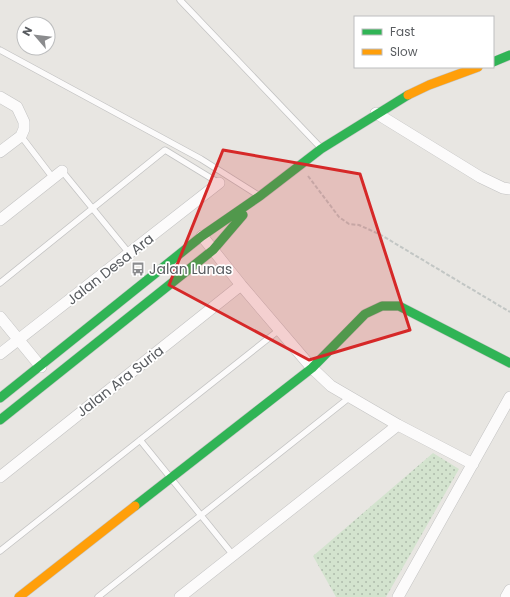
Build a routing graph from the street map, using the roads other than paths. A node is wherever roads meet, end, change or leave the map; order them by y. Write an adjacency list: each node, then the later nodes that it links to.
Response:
1 (180, 0): 9 (lane)
2 (0, 50): 15 (lane)
3 (510, 55): 4 (main road)
4 (494, 62)
5 (475, 68): 7 (main road)
6 (0, 97): 8 (street)
7 (376, 113): 9 (main road); 14 (street)
8 (21, 136): 10 (street); 12 (lane)
9 (321, 149): 15 (main road)
10 (0, 152)
11 (62, 171): 12 (street); 16 (lane)
12 (53, 178): 17 (street)
13 (219, 184): 16 (lane); 20 (street, Jalan Desa Ara)
14 (510, 189)
15 (260, 196): 18 (main road); 19 (main road)
16 (93, 209): 20 (lane); 21 (lane)
17 (0, 220)
18 (202, 236): 19 (street); 28 (main road)
19 (213, 250): 22 (street); 33 (main road)
20 (130, 254): 25 (street, Jalan Desa Ara)
21 (0, 283)
22 (241, 285): 24 (street); 37 (street, Jalan Ara Suria)
23 (0, 317): 25 (street)
24 (279, 330): 29 (street); 35 (lane)
25 (19, 340): 26 (street, Jalan Desa Ara); 28 (street)
26 (1, 352)
27 (510, 363): 29 (main road)
28 (41, 366): 32 (main road)
29 (312, 368): 30 (street); 38 (main road)
30 (350, 397): 34 (street); 39 (lane)
31 (510, 397): 36 (street)
32 (0, 398)
33 (0, 420)
34 (398, 425): 36 (street); 41 (street)
35 (140, 440): 38 (lane); 40 (lane)
36 (473, 464): 46 (street)
37 (0, 477)
38 (171, 478): 39 (lane); 43 (main road)
39 (201, 515): 41 (lane); 44 (lane)
40 (0, 550)
41 (233, 555): 45 (street)
42 (510, 590): 47 (street)
43 (19, 597)
44 (98, 597)
45 (180, 597)
46 (398, 597)
47 (506, 597)

